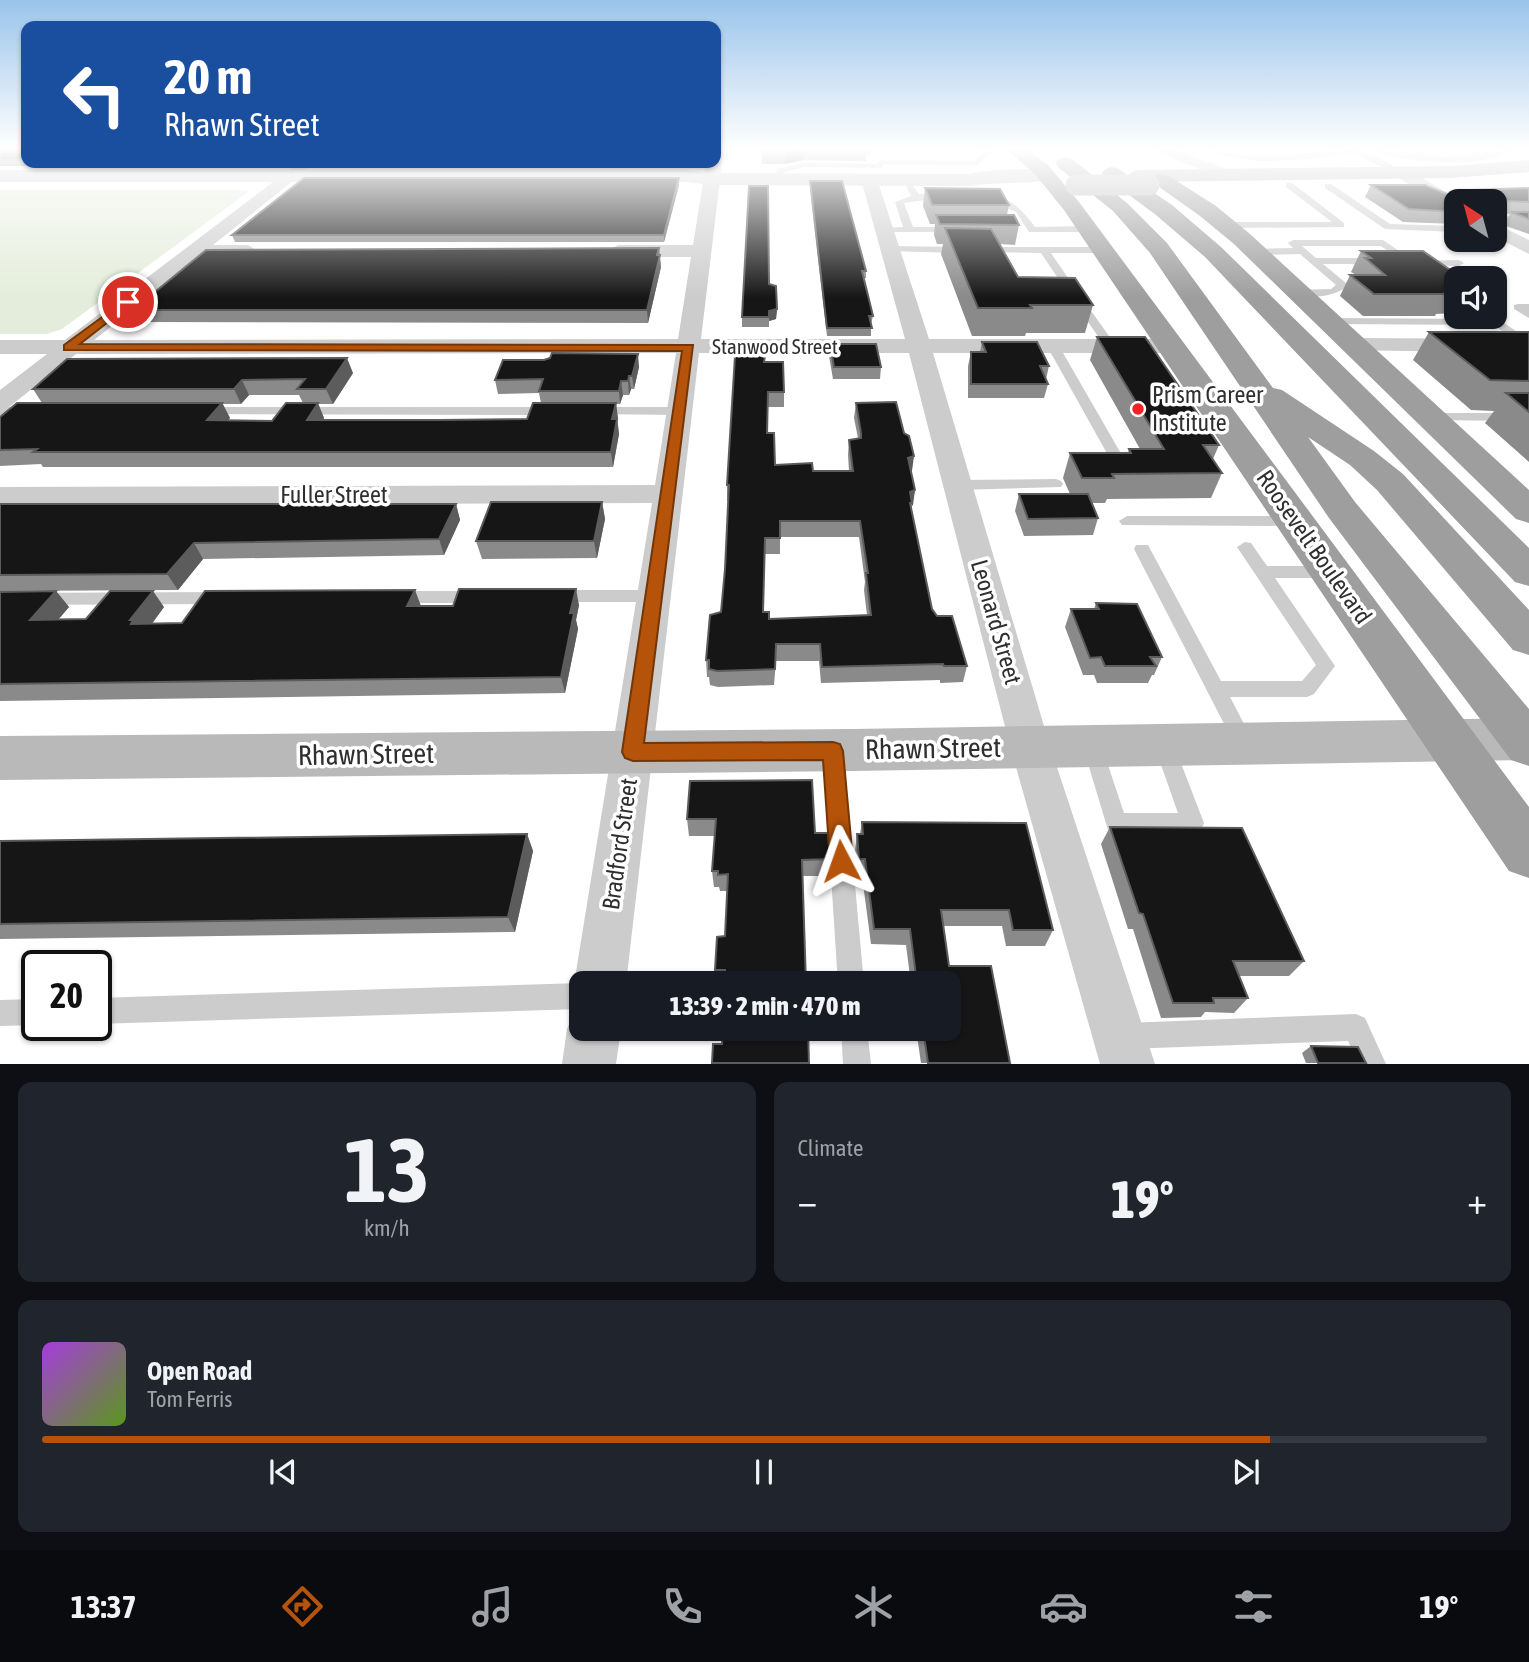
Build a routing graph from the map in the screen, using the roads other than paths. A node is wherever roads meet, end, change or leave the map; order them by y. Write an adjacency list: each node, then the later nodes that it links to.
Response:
1 (262, 199): 28 (street)
2 (710, 199): 26 (street, Bradford Street)
3 (882, 199): 22 (street, Leonard Street)
4 (902, 199): 17 (lane)
5 (994, 199): 20 (lane)
6 (1072, 199): 23 (highway, Roosevelt Boulevard)
7 (1110, 199): 52 (highway, Roosevelt Boulevard)
8 (1148, 199): 72 (highway)
9 (1182, 199): 14 (highway)
10 (1311, 199): 14 (lane)
11 (1346, 199): 15 (lane)
12 (1529, 219): 13 (lane)
13 (1507, 224)
14 (1226, 225): 32 (highway)
15 (1405, 229): 16 (lane); 24 (lane)
16 (1444, 229)
17 (909, 230): 18 (lane); 22 (lane)
18 (963, 230)
19 (1018, 230): 20 (lane)
20 (1032, 230): 23 (lane)
21 (1507, 234): 25 (street)
22 (887, 240): 27 (lane); 45 (street, Leonard Street)
23 (1096, 240): 27 (lane); 48 (highway, Roosevelt Boulevard)
24 (1428, 242)
25 (1529, 248)
26 (702, 250): 30 (street); 51 (street, Bradford Street)
27 (1044, 250): 47 (lane)
28 (193, 251): 29 (street); 50 (street)
29 (268, 251)
30 (597, 251)
31 (1303, 251): 32 (lane); 33 (lane); 34 (lane)
32 (1255, 252): 37 (highway)
33 (1314, 261): 34 (lane); 37 (lane)
34 (1409, 262): 35 (lane); 36 (lane)
35 (1459, 263)
36 (1428, 275)
37 (1298, 292): 41 (highway)
38 (1529, 307): 39 (lane)
39 (1529, 315)
40 (1444, 320): 41 (lane)
41 (1329, 321): 43 (highway)
42 (1506, 329): 44 (lane)
43 (1354, 345): 44 (street); 58 (highway)
44 (1529, 345)
45 (919, 346): 46 (street, Stanwood Street); 51 (street, Stanwood Street); 62 (street, Leonard Street)
46 (1053, 346): 47 (street, Stanwood Street); 60 (lane)
47 (1110, 346): 48 (street, Stanwood Street)
48 (1171, 346): 67 (highway, Roosevelt Boulevard)
49 (0, 347): 50 (street, Stanwood Street)
50 (68, 347): 51 (street, Stanwood Street); 53 (street)
51 (689, 347): 57 (street, Bradford Street)
52 (1247, 374): 79 (highway); 82 (highway, Roosevelt Boulevard)
53 (0, 402)
54 (0, 411): 55 (lane)
55 (40, 411)
56 (192, 411): 57 (lane)
57 (680, 411): 63 (street, Bradford Street)
58 (1429, 417): 59 (lane); 65 (highway)
59 (1529, 417)
60 (1116, 457)
61 (1056, 484): 62 (lane)
62 (957, 485): 86 (street, Leonard Street)
63 (668, 494): 64 (street, Fuller Street); 74 (street, Bradford Street)
64 (0, 496)
65 (1529, 512)
66 (1127, 521): 67 (lane)
67 (1295, 521): 71 (highway, Roosevelt Boulevard)
68 (1245, 547): 70 (lane)
69 (1142, 549): 80 (lane)
70 (1262, 572): 71 (lane); 80 (lane)
71 (1331, 572): 81 (highway, Roosevelt Boulevard)
72 (1529, 572)
73 (535, 596): 74 (lane)
74 (654, 596): 88 (street, Bradford Street)
75 (384, 597): 76 (lane)
76 (494, 597)
77 (233, 598): 78 (lane)
78 (0, 599)
79 (1529, 638)
80 (1216, 689): 83 (lane)
81 (1451, 741): 82 (main road, Rhawn Street); 83 (main road, Rhawn Street); 90 (highway, Roosevelt Boulevard)
82 (1527, 741)
83 (1244, 743): 84 (main road, Rhawn Street)
84 (1164, 744): 85 (main road, Rhawn Street); 85 (lane)
85 (1092, 745): 86 (main road, Rhawn Street)
86 (1030, 746): 87 (main road, Rhawn Street); 99 (street, Leonard Street)
87 (833, 751): 88 (main road, Rhawn Street); 92 (lane)
88 (633, 752): 89 (main road, Rhawn Street); 91 (street, Bradford Street)
89 (0, 758)
90 (1529, 852)
91 (602, 971)
92 (850, 971)
93 (569, 996): 94 (lane)
94 (112, 1011)
95 (21, 1012): 96 (lane)
96 (0, 1013)
97 (592, 1041): 100 (street)
98 (855, 1041): 101 (lane)
99 (1124, 1050): 102 (lane)
100 (589, 1063)
101 (857, 1063)
102 (1373, 1063)

